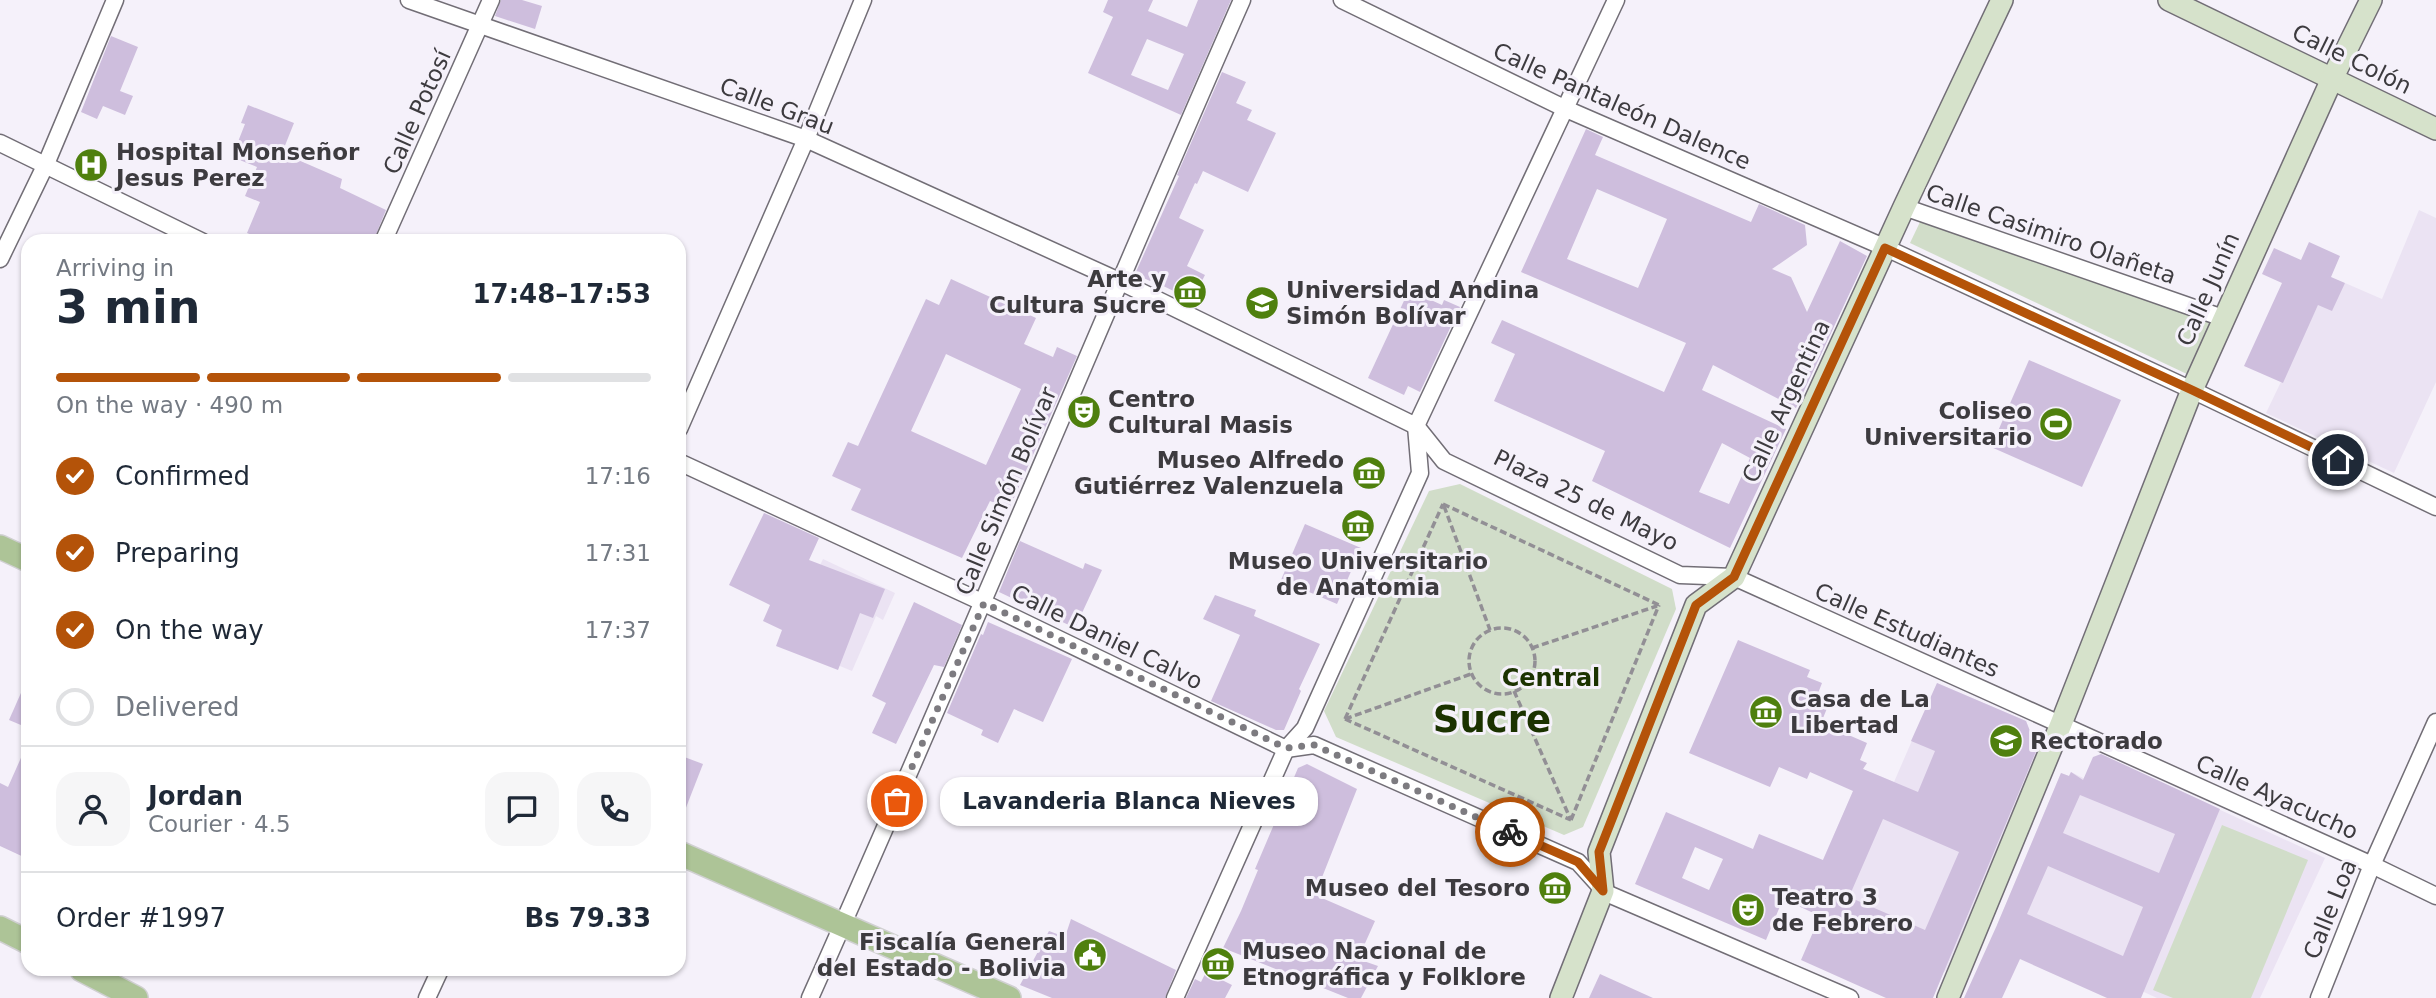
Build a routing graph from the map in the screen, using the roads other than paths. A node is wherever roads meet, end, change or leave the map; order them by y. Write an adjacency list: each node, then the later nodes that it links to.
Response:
1 (114, 0): 17 (street)
2 (409, 0): 11 (street, Calle Grau)
3 (491, 0): 11 (street, Calle Potosí)
4 (863, 0): 15 (street)
5 (1242, 0): 23 (street, Calle Simón Bolívar)
6 (1342, 0): 13 (street, Calle Pantaleón Dalence)
7 (1616, 0): 13 (street)
8 (2002, 0): 18 (main road, Calle Argentina)
9 (2169, 0): 12 (main road, Calle Colón)
10 (2371, 0): 12 (main road, Calle Junín)
11 (481, 24): 15 (street, Calle Grau); 20 (street, Calle Potosí)
12 (2332, 79): 14 (main road, Calle Colón); 24 (main road, Calle Junín)
13 (1566, 109): 21 (street, Calle Pantaleón Dalence); 27 (street)
14 (2436, 129)
15 (806, 139): 23 (street, Calle Grau); 26 (street)
16 (0, 144): 17 (street)
17 (46, 164): 19 (street); 22 (street)
18 (1904, 207): 21 (main road, Calle Argentina); 24 (street, Calle Casimiro Olañeta)
19 (187, 234)
20 (387, 234)
21 (1885, 248): 25 (street); 32 (main road, Calle Argentina)
22 (0, 259)
23 (1119, 281): 27 (street, Calle Grau); 33 (street, Calle Simón Bolívar)
24 (2223, 318): 25 (main road, Calle Junín)
25 (2192, 390): 29 (street); 35 (main road, Calle Junín)
26 (686, 413)
27 (1416, 426): 32 (street, Plaza 25 de Mayo); 36 (street)
28 (686, 465): 33 (street, Calle Daniel Calvo)
29 (2436, 507)
30 (0, 547): 31 (main road)
31 (21, 557)
32 (1734, 577): 35 (street, Calle Estudiantes); 39 (main road)
33 (984, 603): 36 (street, Calle Daniel Calvo); 41 (street, Calle Simón Bolívar)
34 (2436, 722): 38 (street, Calle Loa)
35 (2061, 724): 38 (street, Calle Ayacucho); 53 (main road, Calle Junín)
36 (1286, 748): 39 (street); 50 (street)
37 (686, 856): 41 (main road)
38 (2372, 865): 40 (street, Calle Ayacucho); 54 (street, Calle Loa)
39 (1603, 891): 51 (main road); 52 (street)
40 (2436, 896)
41 (843, 925): 48 (street, Calle Simón Bolívar); 49 (main road)
42 (0, 928): 43 (main road)
43 (21, 938)
44 (94, 976): 46 (main road)
45 (437, 976): 47 (street)
46 (136, 998)
47 (427, 998)
48 (810, 998)
49 (1009, 998)
50 (1175, 998)
51 (1560, 998)
52 (1850, 998)
53 (1948, 998)
54 (2319, 998)

